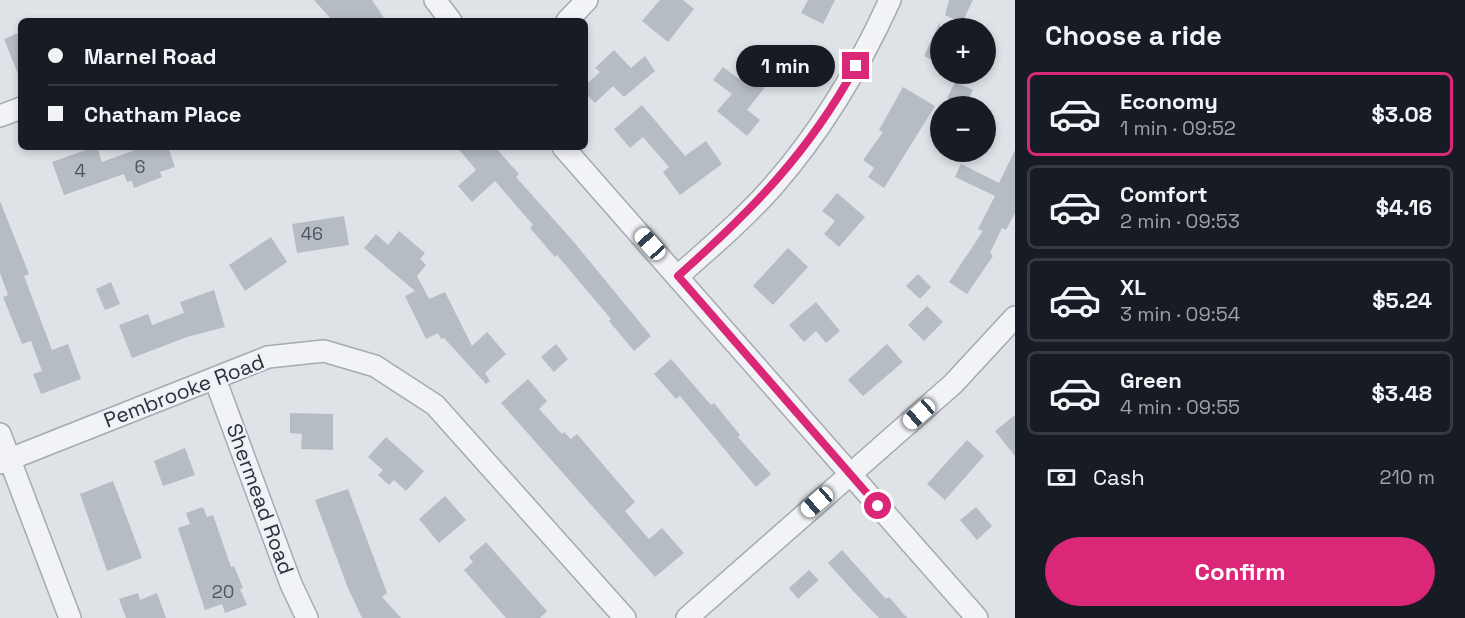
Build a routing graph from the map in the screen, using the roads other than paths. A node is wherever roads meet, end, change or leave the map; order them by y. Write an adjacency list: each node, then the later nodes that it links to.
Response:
1 (435, 0): 4 (street)
2 (587, 0): 5 (street)
3 (890, 0): 9 (street)
4 (449, 18)
5 (570, 18)
6 (18, 109): 7 (street)
7 (0, 116)
8 (566, 150): 9 (street)
9 (678, 276): 14 (street)
10 (1015, 317): 14 (street)
11 (215, 379): 13 (street, Pembrooke Road); 16 (street, Shermead Road); 17 (street, Pembrooke Road)
12 (0, 434): 13 (street)
13 (5, 461): 15 (street)
14 (850, 474): 18 (street); 19 (street)
15 (70, 618)
16 (307, 618)
17 (625, 618)
18 (687, 618)
19 (977, 618)

